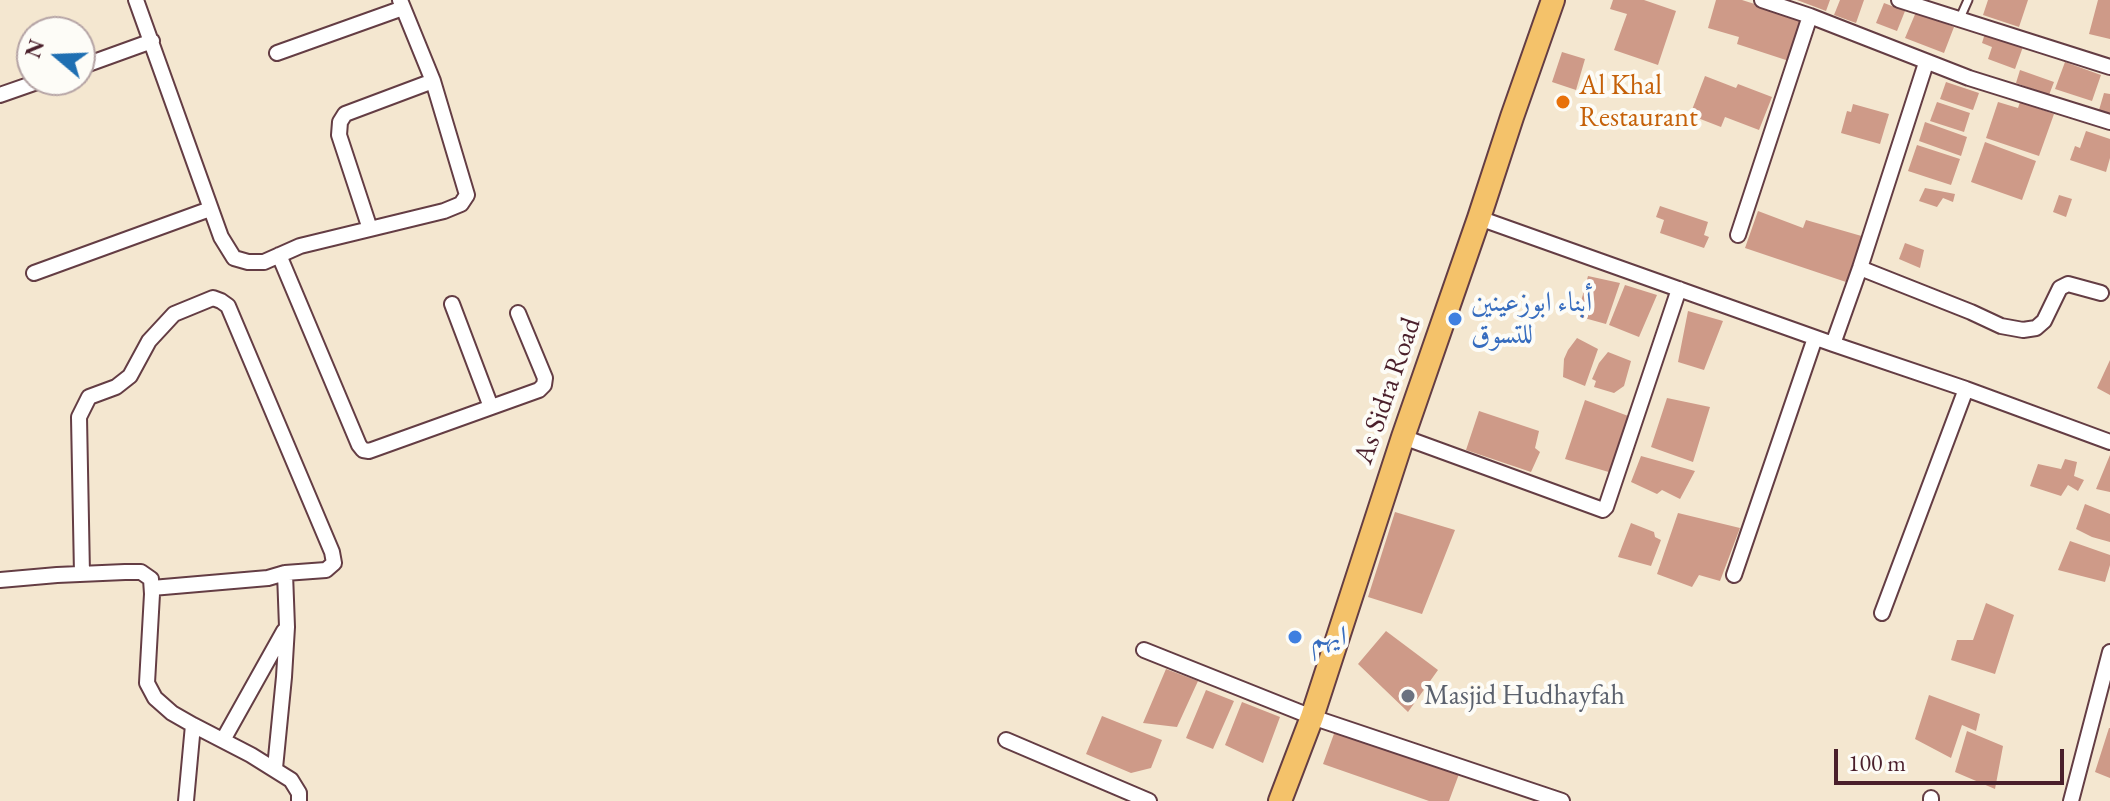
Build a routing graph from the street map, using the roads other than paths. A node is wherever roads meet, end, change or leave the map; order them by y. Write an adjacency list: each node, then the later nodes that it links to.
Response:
1 (136, 0): 9 (street)
2 (1553, 0): 17 (main road, As Sidra Road)
3 (1762, 0): 7 (street)
4 (1899, 0): 8 (street)
5 (1968, 0): 8 (lane)
6 (401, 4): 10 (street); 14 (street)
7 (1810, 16): 12 (street); 19 (street)
8 (1960, 18): 13 (street)
9 (152, 41): 11 (street); 16 (street)
10 (277, 53)
11 (96, 61)
12 (1926, 63): 15 (street); 21 (street)
13 (2110, 67)
14 (433, 81): 18 (street); 18 (street)
15 (2110, 122)
16 (210, 209): 20 (street); 22 (street)
17 (1479, 218): 23 (street); 31 (main road, As Sidra Road)
18 (370, 229): 20 (street)
19 (1738, 235)
20 (279, 255): 30 (street)
21 (1860, 268): 24 (street); 28 (street)
22 (34, 273)
23 (1679, 289): 27 (street); 31 (street)
24 (2101, 293)
25 (452, 304): 30 (street)
26 (518, 313): 30 (street)
27 (1815, 338): 28 (street); 35 (street)
28 (1833, 344): 29 (street)
29 (1966, 389): 32 (street); 38 (street)
30 (491, 407)
31 (1403, 437): 42 (main road, As Sidra Road)
32 (2110, 442)
33 (285, 573): 34 (street); 37 (street); 39 (street)
34 (82, 574): 36 (street); 37 (street)
35 (1734, 575)
36 (0, 580)
37 (152, 588): 43 (street)
38 (1882, 613)
39 (287, 627): 44 (street); 46 (street)
40 (1144, 650): 42 (street)
41 (2110, 652): 52 (street)
42 (1312, 717): 50 (main road, As Sidra Road); 51 (street)
43 (193, 725): 44 (street); 47 (street)
44 (223, 740): 46 (street)
45 (1006, 740): 49 (street)
46 (275, 768): 48 (street)
47 (186, 801)
48 (299, 801)
49 (1149, 801)
50 (1280, 801)
51 (1562, 801)
52 (2071, 801)

